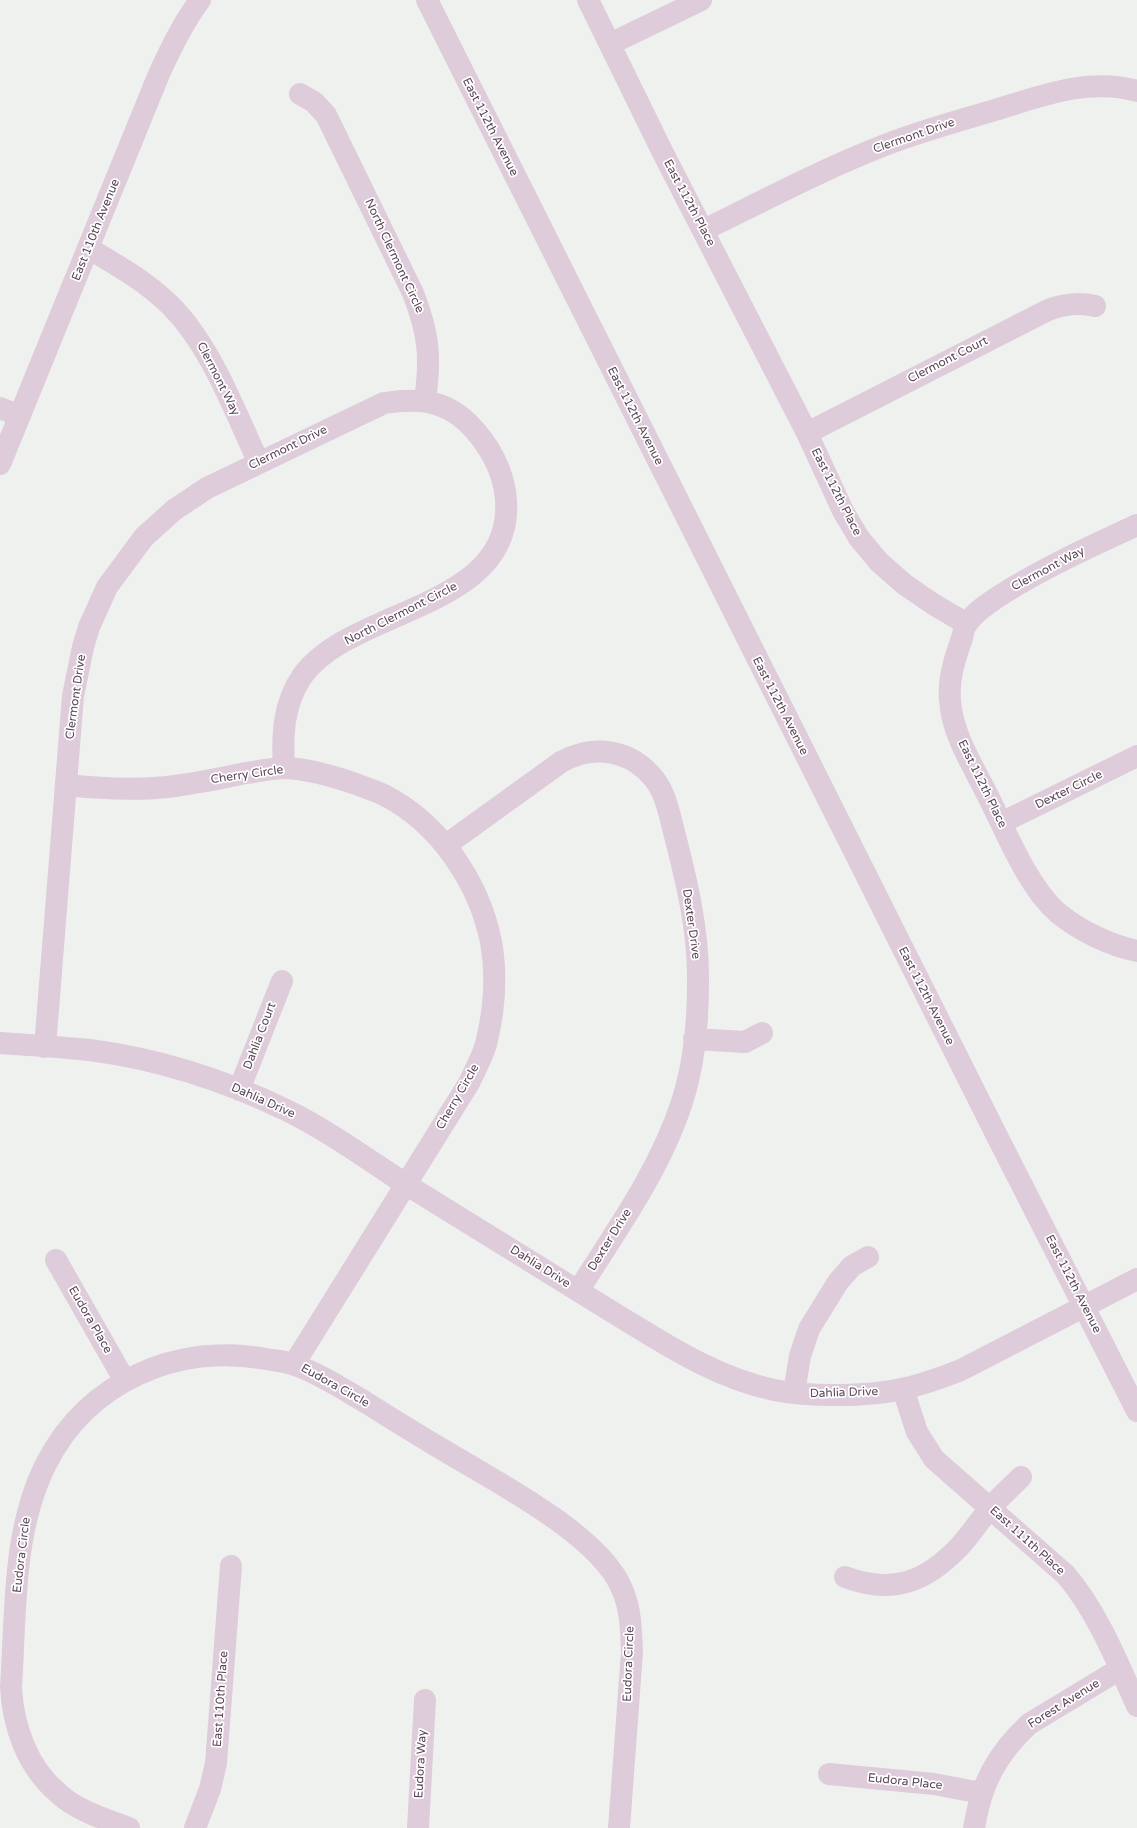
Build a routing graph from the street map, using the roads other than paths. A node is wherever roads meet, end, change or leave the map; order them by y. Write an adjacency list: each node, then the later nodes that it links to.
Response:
1 (200, 0): 9 (street, East 110th Avenue)
2 (427, 0): 36 (street, East 112th Avenue)
3 (588, 0): 5 (street, East 112th Place)
4 (701, 0): 5 (street)
5 (610, 44): 8 (street, East 112th Place)
6 (1137, 91): 8 (street, Clermont Drive)
7 (300, 94): 11 (street, North Clermont Circle)
8 (704, 230): 14 (street, East 112th Place)
9 (88, 248): 13 (street, East 110th Avenue); 15 (street, Clermont Way)
10 (1095, 306): 14 (street, Clermont Court)
11 (425, 400): 15 (street, Clermont Drive); 20 (street, North Clermont Circle)
12 (0, 408): 13 (street)
13 (20, 416): 16 (street, East 110th Avenue)
14 (807, 433): 18 (street, East 112th Place)
15 (259, 463): 21 (street, Clermont Drive)
16 (0, 464)
17 (1137, 525): 18 (street, Clermont Way)
18 (967, 624): 22 (street, East 112th Place)
19 (1137, 756): 22 (street, Dexter Circle)
20 (284, 768): 21 (street, Cherry Circle); 23 (street, Cherry Circle)
21 (66, 785): 29 (street, Clermont Drive)
22 (1001, 823): 24 (street, East 112th Place)
23 (446, 845): 27 (street, Dexter Drive); 31 (street, Cherry Circle)
24 (1137, 951)
25 (282, 981): 30 (street, Dahlia Court)
26 (762, 1033): 27 (street)
27 (694, 1039): 35 (street, Dexter Drive)
28 (0, 1043): 29 (street, Dahlia Drive)
29 (45, 1047): 30 (street, Dahlia Drive)
30 (239, 1090): 31 (street, Dahlia Drive)
31 (406, 1184): 35 (street, Dahlia Drive); 37 (street, Cherry Circle)
32 (868, 1256): 40 (street)
33 (56, 1260): 38 (street, Eudora Place)
34 (1137, 1279): 36 (street, Dahlia Drive)
35 (578, 1291): 40 (street, Dahlia Drive)
36 (1084, 1306): 39 (street, Dahlia Drive); 41 (street, East 112th Avenue)
37 (294, 1364): 38 (street, Eudora Circle); 54 (street, Eudora Circle)
38 (125, 1381): 51 (street, Eudora Circle)
39 (903, 1389): 40 (street, Dahlia Drive); 43 (street, East 111th Place)
40 (794, 1393)
41 (1137, 1411)
42 (1021, 1477): 43 (street)
43 (990, 1508): 45 (street); 46 (street, East 111th Place)
44 (231, 1566): 52 (street, East 110th Place)
45 (845, 1577)
46 (1120, 1670): 48 (street, East 111th Place); 50 (street, Forest Avenue)
47 (425, 1700): 53 (street, Eudora Way)
48 (1137, 1706)
49 (829, 1774): 50 (street, Eudora Place)
50 (982, 1792): 55 (street, Forest Avenue)
51 (129, 1828)
52 (195, 1828)
53 (418, 1828)
54 (620, 1828)
55 (974, 1828)

